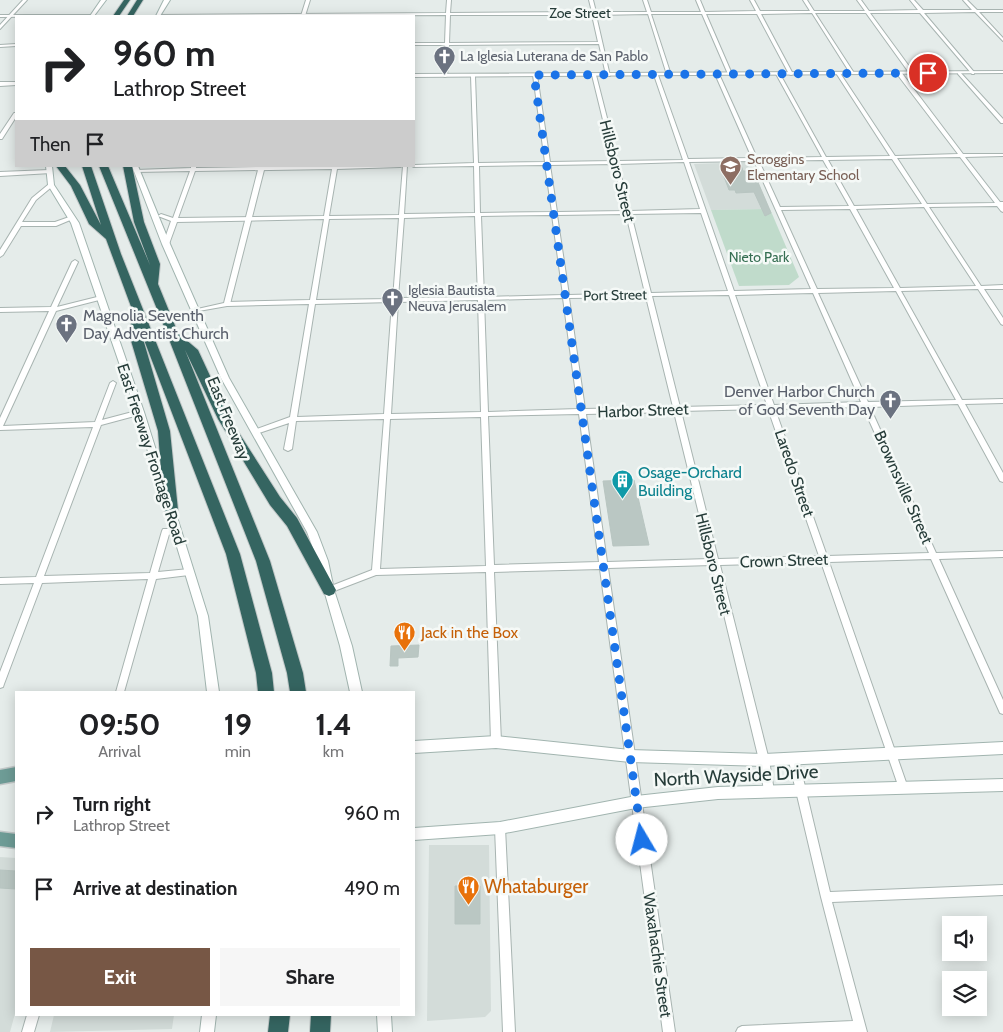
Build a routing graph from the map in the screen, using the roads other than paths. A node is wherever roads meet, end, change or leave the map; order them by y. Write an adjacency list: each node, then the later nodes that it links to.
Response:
1 (25, 0): 33 (street)
2 (104, 0): 26 (main road)
3 (127, 0): 27 (highway)
4 (140, 0): 28 (highway)
5 (167, 0): 29 (main road)
6 (308, 0): 30 (street)
7 (449, 0): 25 (street)
8 (591, 0): 21 (street)
9 (645, 0): 22 (street)
10 (698, 0): 23 (street)
11 (752, 0): 24 (street)
12 (805, 0): 18 (street)
13 (858, 0): 19 (street)
14 (912, 0): 20 (street)
15 (965, 0): 16 (street)
16 (976, 11): 17 (street, Zoe Street); 20 (street, Zoe Street); 36 (street)
17 (1003, 11)
18 (813, 12): 19 (street, Zoe Street); 24 (street, Zoe Street); 43 (street)
19 (867, 12): 20 (street, Zoe Street); 45 (street)
20 (921, 12): 47 (street)
21 (594, 13): 22 (street, Zoe Street); 25 (street, Zoe Street); 38 (street)
22 (649, 13): 23 (street, Zoe Street); 48 (street)
23 (704, 13): 24 (street, Zoe Street); 50 (street)
24 (758, 13): 52 (street)
25 (449, 14): 31 (street, Zoe Street); 37 (street)
26 (93, 15)
27 (117, 15)
28 (131, 15)
29 (159, 15)
30 (304, 15)
31 (376, 15)
32 (0, 16): 33 (street)
33 (10, 16): 34 (street); 35 (street)
34 (15, 16)
35 (0, 28)
36 (1003, 40)
37 (447, 43): 38 (street); 39 (street); 59 (street)
38 (601, 43): 56 (street)
39 (415, 44)
40 (0, 46): 41 (street)
41 (15, 46)
42 (1003, 72): 47 (street)
43 (852, 73): 44 (street); 53 (street)
44 (899, 73): 45 (street); 69 (street)
45 (912, 73): 46 (street)
46 (960, 73): 47 (street); 66 (street)
47 (972, 73)
48 (669, 74): 49 (street); 57 (street)
49 (717, 74): 50 (street); 72 (street, Brownsville Street)
50 (730, 74): 51 (street)
51 (778, 74): 52 (street); 71 (street)
52 (791, 74): 53 (street)
53 (838, 74): 70 (street)
54 (534, 75): 55 (street); 60 (street); 75 (street, Waxahachie Street)
55 (594, 75): 56 (street); 74 (street, Hillsboro Street)
56 (608, 75): 57 (street)
57 (656, 75): 73 (street, Laredo Street)
58 (415, 76): 59 (street)
59 (445, 76): 60 (street)
60 (473, 76): 76 (street)
61 (0, 78): 62 (street)
62 (15, 78)
63 (0, 84): 64 (street)
64 (15, 84)
65 (15, 117): 67 (street)
66 (1003, 122)
67 (0, 138)
68 (1003, 155): 69 (street)
69 (962, 156): 70 (street); 89 (street)
70 (894, 157): 71 (street); 90 (street)
71 (825, 159): 72 (street); 91 (street)
72 (755, 160): 73 (street); 92 (street, Brownsville Street)
73 (686, 161): 74 (street); 95 (street, Laredo Street)
74 (616, 162): 75 (street); 96 (street, Hillsboro Street)
75 (546, 164): 76 (street); 97 (street, Waxahachie Street)
76 (475, 165): 77 (street); 98 (street)
77 (415, 166)
78 (61, 167): 106 (highway)
79 (86, 167): 106 (highway)
80 (103, 167): 110 (highway, East Freeway)
81 (335, 167): 85 (street); 102 (street)
82 (405, 167): 100 (street)
83 (133, 168): 84 (street); 99 (main road); 110 (highway)
84 (194, 168): 85 (street); 93 (street)
85 (261, 168): 103 (street)
86 (49, 169): 87 (street); 88 (main road, East Freeway Frontage Road)
87 (0, 174)
88 (51, 185): 101 (main road, East Freeway Frontage Road); 105 (street)
89 (1001, 204): 90 (street); 94 (street)
90 (925, 206): 91 (street); 111 (street)
91 (852, 207): 92 (street); 113 (street)
92 (777, 209): 114 (street, Brownsville Street)
93 (177, 210): 99 (street); 104 (street)
94 (1003, 210)
95 (703, 211): 96 (street); 115 (street, Laredo Street)
96 (627, 212): 97 (street); 116 (street, Hillsboro Street)
97 (553, 213): 98 (street); 117 (street, Waxahachie Street)
98 (477, 215): 100 (street); 119 (street)
99 (158, 216): 104 (street); 107 (main road)
100 (402, 216): 102 (street); 120 (street)
101 (72, 218): 105 (street); 118 (main road, East Freeway Frontage Road)
102 (327, 218): 103 (street); 121 (street)
103 (249, 219): 104 (street); 122 (street)
104 (173, 220): 107 (street)
105 (18, 224): 108 (street)
106 (110, 238): 125 (highway)
107 (166, 244): 126 (main road)
108 (0, 255)
109 (75, 262): 123 (street)
110 (152, 286): 128 (highway, East Freeway)
111 (980, 287): 112 (street, Port Street); 113 (street, Port Street); 127 (street)
112 (1003, 287)
113 (897, 289): 114 (street, Port Street); 131 (street)
114 (814, 291): 115 (street, Port Street); 132 (street, Brownsville Street)
115 (732, 293): 116 (street, Port Street); 133 (street, Laredo Street)
116 (649, 294): 117 (street, Port Street); 134 (street, Hillsboro Street)
117 (565, 296): 119 (street, Port Street); 136 (street, Waxahachie Street)
118 (101, 298): 123 (street); 135 (main road, East Freeway Frontage Road)
119 (480, 299): 120 (street, Port Street); 137 (street)
120 (396, 300): 121 (street, Port Street); 138 (street)
121 (311, 303): 122 (street, Port Street); 139 (street)
122 (227, 304): 126 (street)
123 (55, 309): 124 (street); 141 (street)
124 (0, 310)
125 (138, 311): 145 (highway); 162 (highway)
126 (195, 311): 142 (main road)
127 (1003, 323)
128 (173, 335): 158 (highway); 163 (highway, East Freeway)
129 (113, 383): 140 (street)
130 (1003, 401): 131 (street, Harbor Street)
131 (960, 402): 132 (street, Harbor Street); 144 (street)
132 (866, 405): 133 (street, Harbor Street); 148 (street, Brownsville Street)
133 (772, 407): 134 (street, Harbor Street); 149 (street, Laredo Street)
134 (676, 409): 136 (street, Harbor Street); 150 (street, Hillsboro Street)
135 (140, 412): 140 (street); 145 (main road, East Freeway Frontage Road)
136 (581, 412): 137 (street, Harbor Street); 151 (street, Waxahachie Street)
137 (485, 414): 138 (street, Harbor Street); 152 (street)
138 (388, 417): 139 (street, Harbor Street); 154 (street)
139 (292, 419): 142 (street, Harbor Street); 143 (street)
140 (97, 424): 141 (street); 156 (street)
141 (0, 426)
142 (256, 432): 158 (main road)
143 (288, 449)
144 (1003, 479)
145 (171, 510): 153 (main road, East Freeway Frontage Road)
146 (166, 531): 155 (street)
147 (1003, 554): 148 (street, Crown Street)
148 (935, 556): 149 (street, Crown Street); 165 (street, Brownsville Street)
149 (824, 558): 150 (street, Crown Street); 169 (street, Laredo Street)
150 (714, 562): 151 (street, Crown Street); 172 (street, Hillsboro Street)
151 (604, 566): 152 (street, Crown Street); 170 (street, Waxahachie Street)
152 (492, 569): 154 (street, Crown Street); 166 (street)
153 (189, 572): 155 (street); 161 (main road, East Freeway Frontage Road)
154 (376, 572): 158 (street, Crown Street)
155 (152, 576): 156 (street); 160 (street)
156 (40, 580): 157 (street); 159 (street)
157 (0, 581)
158 (329, 590): 164 (main road)
159 (0, 684)
160 (120, 691)
161 (213, 691)
162 (266, 691)
163 (298, 691)
164 (356, 691)
165 (1003, 710)
166 (496, 742): 167 (main road, North Wayside Drive); 170 (main road, North Wayside Drive)
167 (415, 746)
168 (1003, 748): 169 (main road, North Wayside Drive)
169 (890, 753): 171 (main road, North Wayside Drive); 176 (street, Laredo Street)
170 (630, 756): 172 (main road, North Wayside Drive); 179 (street, Waxahachie Street)
171 (793, 757): 172 (main road, North Wayside Drive); 178 (street)
172 (764, 760): 177 (street, Hillsboro Street)
173 (15, 774): 174 (main road)
174 (0, 777)
175 (1003, 785): 176 (main road, North Wayside Drive)
176 (903, 788): 178 (main road, North Wayside Drive)
177 (769, 791): 178 (main road, North Wayside Drive); 179 (main road, North Wayside Drive)
178 (801, 791): 185 (street)
179 (636, 802): 180 (main road, North Wayside Drive); 198 (street, Waxahachie Street)
180 (500, 828): 181 (main road, North Wayside Drive); 197 (street)
181 (415, 834)
182 (0, 839): 183 (main road)
183 (15, 841)
184 (1003, 890): 185 (street)
185 (826, 897): 191 (street)
186 (33, 1016): 192 (street)
187 (209, 1016): 193 (main road)
188 (280, 1016): 194 (highway)
189 (321, 1016): 195 (highway)
190 (384, 1016): 196 (main road)
191 (860, 1029): 199 (street)
192 (28, 1032)
193 (207, 1032)
194 (278, 1032)
195 (320, 1032)
196 (385, 1032)
197 (509, 1032)
198 (669, 1032)
199 (742, 1032)

